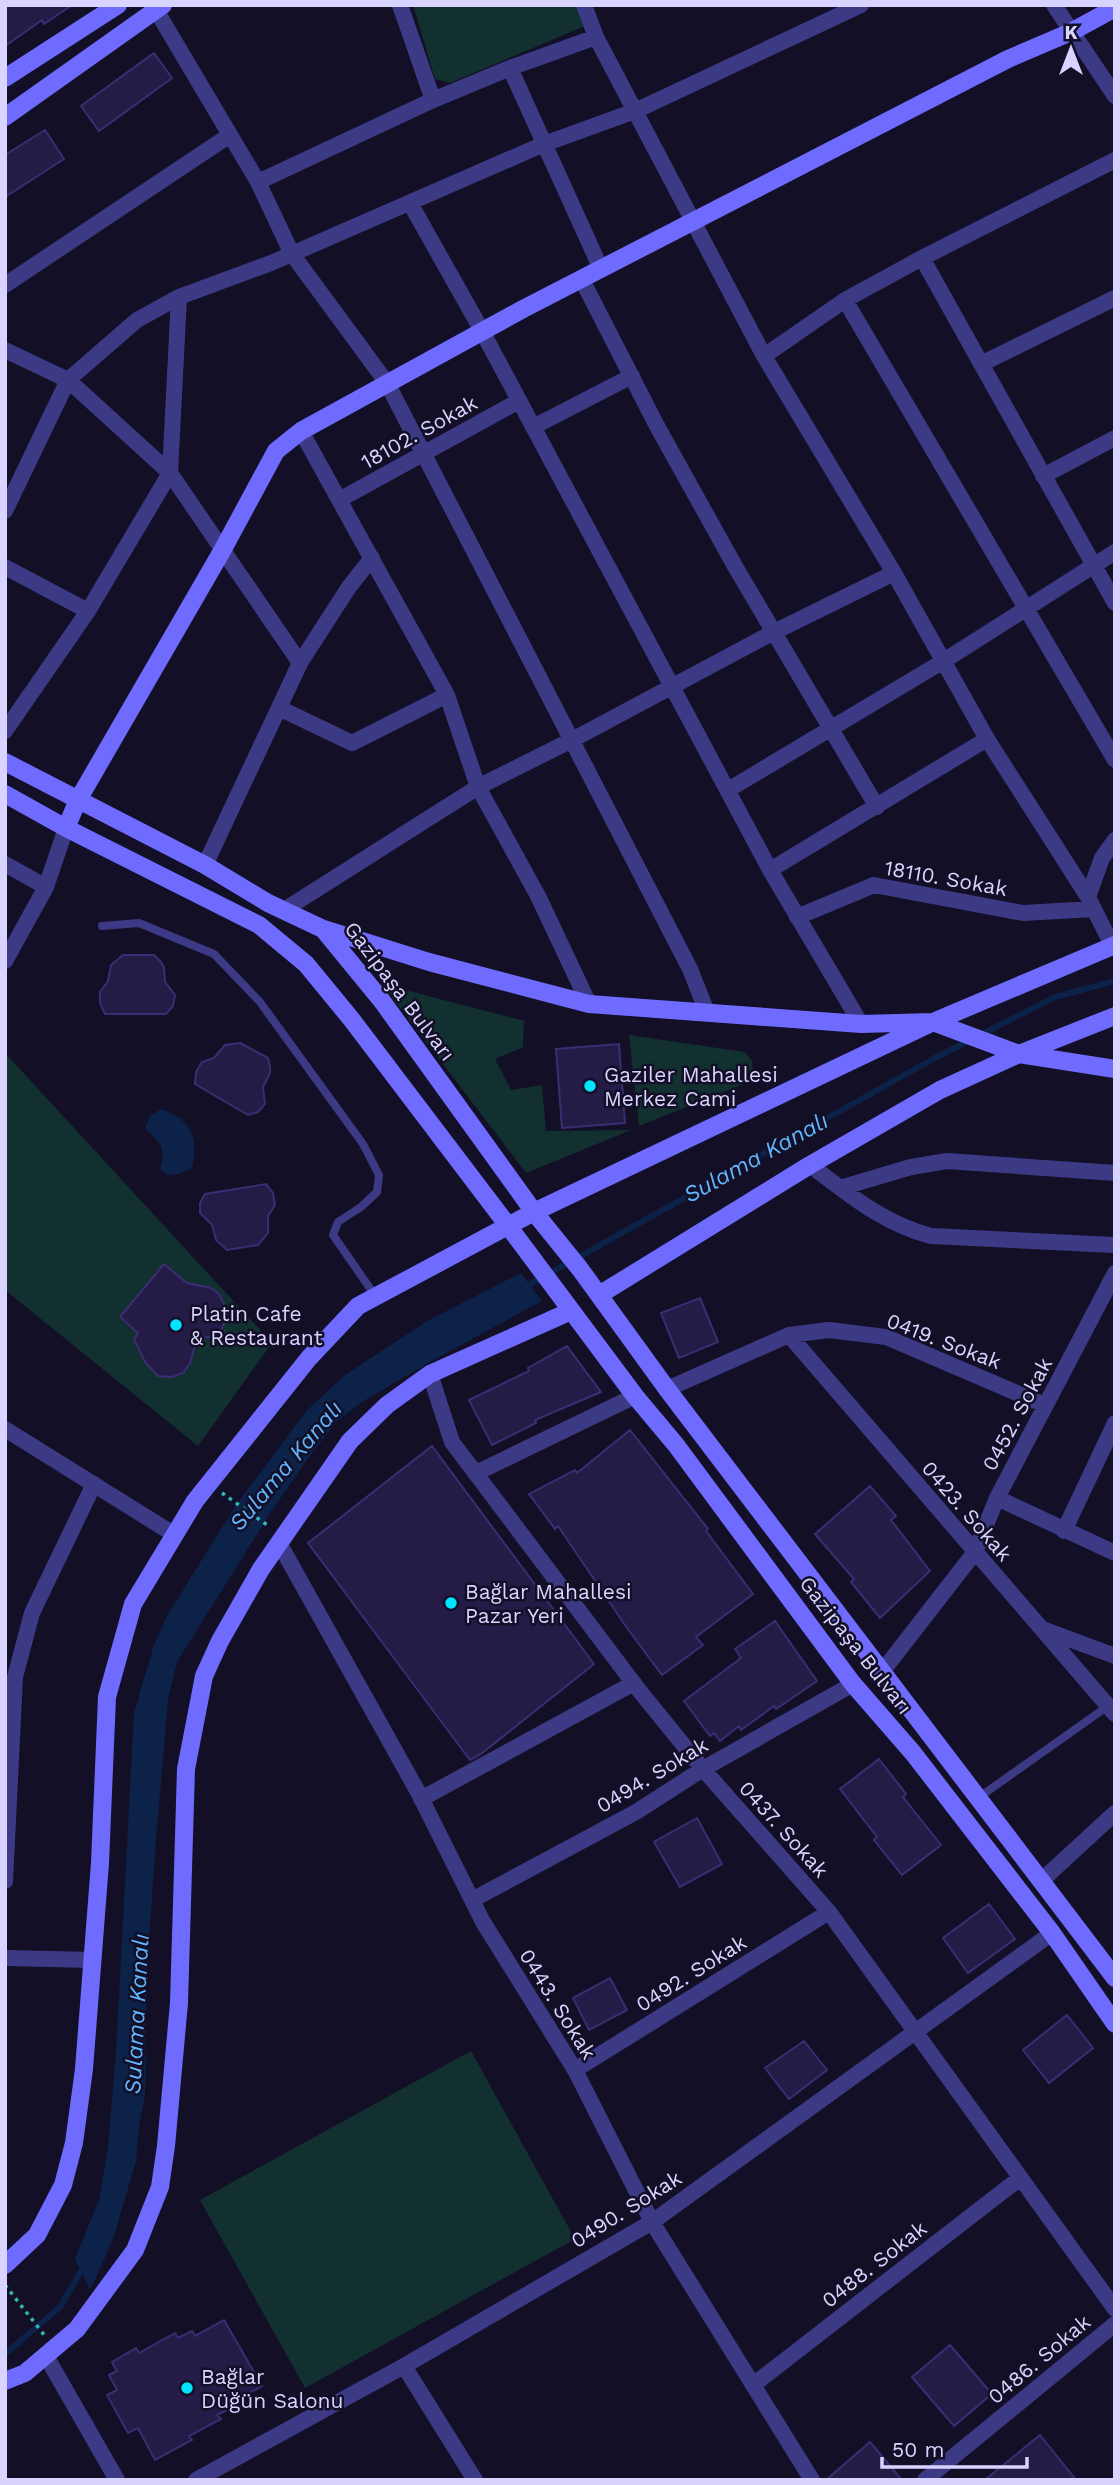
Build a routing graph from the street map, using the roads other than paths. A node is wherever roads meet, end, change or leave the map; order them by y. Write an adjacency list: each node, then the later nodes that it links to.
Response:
1 (118, 5): 11 (street)
2 (400, 5): 13 (street)
3 (584, 5): 9 (street)
4 (861, 5): 14 (street)
5 (1054, 5): 8 (street)
6 (160, 8): 15 (street); 16 (street)
7 (1115, 8): 8 (street)
8 (1071, 32): 12 (street); 21 (street)
9 (596, 37): 10 (street); 14 (street)
10 (510, 68): 13 (street); 17 (street)
11 (5, 78)
12 (1115, 96)
13 (433, 100): 19 (street)
14 (635, 111): 17 (street); 21 (street)
15 (5, 117)
16 (230, 135): 19 (street); 26 (street)
17 (544, 144): 20 (street); 24 (street)
18 (1115, 160): 23 (street)
19 (258, 182): 22 (street)
20 (411, 203): 22 (street); 30 (street)
21 (693, 221): 24 (street); 32 (street)
22 (292, 254): 27 (street); 36 (street)
23 (922, 258): 29 (street); 33 (street)
24 (601, 269): 25 (street)
25 (582, 280): 30 (street); 34 (street)
26 (5, 285)
27 (180, 297): 35 (street); 42 (street)
28 (1115, 298): 33 (street)
29 (845, 300): 32 (street); 53 (street)
30 (482, 331): 36 (street); 37 (street)
31 (5, 350): 35 (street)
32 (764, 356): 51 (street)
33 (981, 364): 43 (street)
34 (632, 376): 38 (street); 55 (street)
35 (68, 380): 42 (street); 45 (street)
36 (387, 383): 39 (street); 41 (street)
37 (519, 401): 38 (street); 41 (street, 18102. Sokak)
38 (533, 427): 58 (street)
39 (301, 430): 44 (street); 46 (street)
40 (1115, 438): 43 (street)
41 (424, 454): 44 (street, 18102. Sokak); 64 (street)
42 (170, 473): 46 (street); 54 (street)
43 (1043, 476): 49 (street)
44 (340, 500): 48 (street)
45 (5, 511)
46 (222, 551): 57 (street); 70 (street)
47 (1115, 552): 49 (street)
48 (372, 558): 57 (street); 59 (street)
49 (1093, 565): 52 (street); 53 (street)
50 (5, 567): 54 (street)
51 (894, 573): 55 (street); 56 (street)
52 (1115, 603)
53 (1025, 607): 56 (street); 65 (street)
54 (88, 611): 62 (street)
55 (772, 633): 58 (street); 61 (street)
56 (942, 662): 61 (street); 63 (street)
57 (300, 663): 60 (street)
58 (670, 686): 64 (street); 68 (street)
59 (447, 695): 60 (street); 67 (street)
60 (279, 708): 75 (street)
61 (830, 729): 68 (street); 71 (street)
62 (5, 731)
63 (987, 738): 71 (street); 78 (street)
64 (572, 740): 67 (street); 86 (street)
65 (1115, 760)
66 (5, 762): 70 (street, Gazipaşa Bulvarı)
67 (478, 786): 79 (street); 85 (street)
68 (728, 790): 76 (street)
69 (5, 794): 72 (street)
70 (78, 800): 72 (street); 75 (street, Gazipaşa Bulvarı)
71 (877, 807): 76 (street)
72 (66, 828): 77 (street); 96 (street)
73 (1115, 840): 78 (street)
74 (5, 864): 77 (street)
75 (205, 865): 79 (street, Gazipaşa Bulvarı)
76 (770, 870): 80 (street)
77 (46, 887): 84 (street)
78 (1091, 903): 80 (street, 18110. Sokak); 83 (street)
79 (284, 910): 82 (street, Gazipaşa Bulvarı)
80 (797, 916): 89 (street)
81 (102, 926): 100 (lane)
82 (323, 929): 85 (street); 95 (street, Gazipaşa Bulvarı)
83 (1113, 945): 88 (street)
84 (5, 961)
85 (589, 1004): 86 (street)
86 (707, 1012): 89 (street)
87 (1115, 1016): 90 (street)
88 (933, 1022): 89 (street); 90 (street); 95 (street)
89 (861, 1024)
90 (1018, 1054): 91 (street); 92 (street)
91 (1115, 1069)
92 (810, 1165): 94 (street); 99 (street)
93 (1115, 1173): 94 (street)
94 (840, 1188): 97 (street)
95 (534, 1212): 96 (street); 99 (street, Gazipaşa Bulvarı)
96 (509, 1227): 100 (street); 101 (street, Gazipaşa Bulvarı)
97 (1115, 1245)
98 (1115, 1273): 106 (street, 0452. Sokak)
99 (599, 1295): 104 (street, Gazipaşa Bulvarı)
100 (376, 1297): 113 (street)
101 (571, 1311): 103 (street); 105 (street, Gazipaşa Bulvarı)
102 (789, 1335): 104 (street, 0419. Sokak); 106 (street, 0419. Sokak); 115 (street, 0423. Sokak)
103 (430, 1374): 109 (street, 0437. Sokak); 114 (street)
104 (667, 1389): 119 (street, Gazipaşa Bulvarı)
105 (635, 1396): 109 (street); 121 (street, Gazipaşa Bulvarı)
106 (1045, 1405): 111 (street, 0452. Sokak)
107 (1115, 1423): 112 (street)
108 (5, 1429): 110 (street)
109 (476, 1473): 120 (street, 0437. Sokak)
110 (94, 1484): 113 (street); 127 (street)
111 (997, 1499): 112 (street); 115 (street, 0452. Sokak)
112 (1064, 1531): 116 (street)
113 (175, 1535): 134 (street)
114 (279, 1543): 125 (street, 0443. Sokak); 144 (street)
115 (975, 1552): 117 (street, 0423. Sokak); 119 (street, 0452. Sokak)
116 (1115, 1553)
117 (1042, 1629): 118 (street); 122 (street, 0423. Sokak)
118 (1115, 1656)
119 (881, 1673): 124 (street, Gazipaşa Bulvarı)
120 (634, 1683): 123 (street, 0437. Sokak); 125 (street)
121 (853, 1684): 123 (street, 0494. Sokak); 132 (street, Gazipaşa Bulvarı)
122 (1111, 1710): 124 (lane)
123 (702, 1769): 130 (street, 0494. Sokak); 131 (street, 0437. Sokak)
124 (978, 1798): 129 (street, Gazipaşa Bulvarı)
125 (421, 1799): 130 (street, 0443. Sokak)
126 (1115, 1813): 129 (street)
127 (7, 1820): 128 (street)
128 (5, 1881)
129 (1041, 1881): 135 (street, Gazipaşa Bulvarı)
130 (472, 1900): 138 (street, 0443. Sokak)
131 (829, 1912): 137 (street, 0437. Sokak); 138 (street, 0492. Sokak)
132 (1052, 1933): 136 (street, Gazipaşa Bulvarı); 137 (street, 0490. Sokak)
133 (5, 1958): 134 (street)
134 (93, 1960): 141 (street)
135 (1115, 1978)
136 (1115, 2024)
137 (916, 2032): 139 (street, 0437. Sokak); 140 (street, 0490. Sokak)
138 (575, 2070): 140 (street, 0443. Sokak)
139 (1020, 2178): 142 (street, 0437. Sokak); 147 (street, 0488. Sokak)
140 (652, 2222): 145 (street, 0490. Sokak); 147 (street, 0443. Sokak)
141 (5, 2264)
142 (1115, 2309)
143 (1115, 2323): 152 (street, 0486. Sokak)
144 (47, 2348): 146 (street); 148 (street)
145 (404, 2366): 149 (street, 0490. Sokak); 150 (street)
146 (5, 2381)
147 (753, 2385): 151 (street, 0443. Sokak)
148 (117, 2480)
149 (196, 2480)
150 (475, 2480)
151 (813, 2480)
152 (925, 2480)

